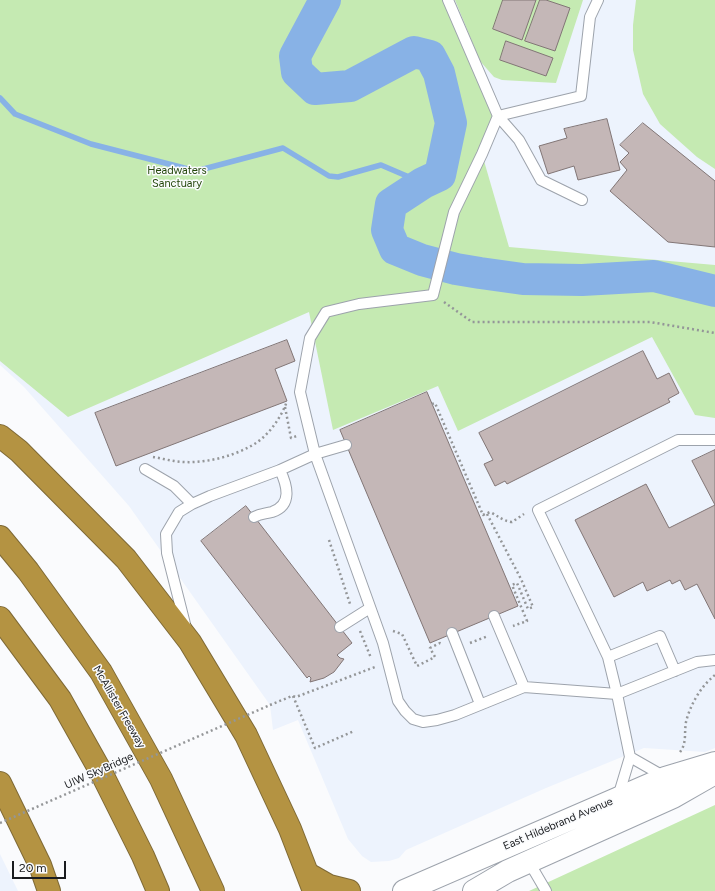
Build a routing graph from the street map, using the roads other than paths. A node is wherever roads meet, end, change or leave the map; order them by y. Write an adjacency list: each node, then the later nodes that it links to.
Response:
1 (448, 0): 3 (lane)
2 (598, 0): 3 (lane)
3 (498, 116): 4 (lane); 8 (lane)
4 (582, 200)
5 (0, 436): 19 (highway)
6 (715, 440): 20 (lane)
7 (346, 445): 8 (lane)
8 (315, 454): 10 (lane); 14 (lane)
9 (145, 469): 11 (lane)
10 (280, 470): 11 (lane); 12 (lane)
11 (192, 504): 19 (lane)
12 (254, 517)
13 (0, 538): 36 (highway, McAllister Freeway)
14 (370, 608): 17 (lane); 25 (lane)
15 (494, 616): 23 (lane)
16 (0, 618): 35 (highway)
17 (340, 627)
18 (452, 634): 25 (lane)
19 (190, 642): 33 (highway)
20 (608, 657): 22 (lane); 24 (lane)
21 (715, 660): 22 (lane)
22 (675, 671): 24 (lane)
23 (524, 687): 24 (lane); 25 (lane)
24 (617, 694): 26 (lane)
25 (480, 704)
26 (630, 757): 29 (lane); 31 (lane)
27 (715, 763): 29 (main road, East Hildebrand Avenue)
28 (715, 773): 32 (main road, East Hildebrand Avenue)
29 (665, 778): 31 (main road, East Hildebrand Avenue)
30 (0, 783): 34 (highway)
31 (617, 799): 38 (main road, East Hildebrand Avenue)
32 (529, 862): 39 (main road, East Hildebrand Avenue); 40 (lane)
33 (311, 883): 37 (highway)
34 (49, 891)
35 (158, 891)
36 (214, 891)
37 (349, 891)
38 (404, 891)
39 (474, 891)
40 (546, 891)

